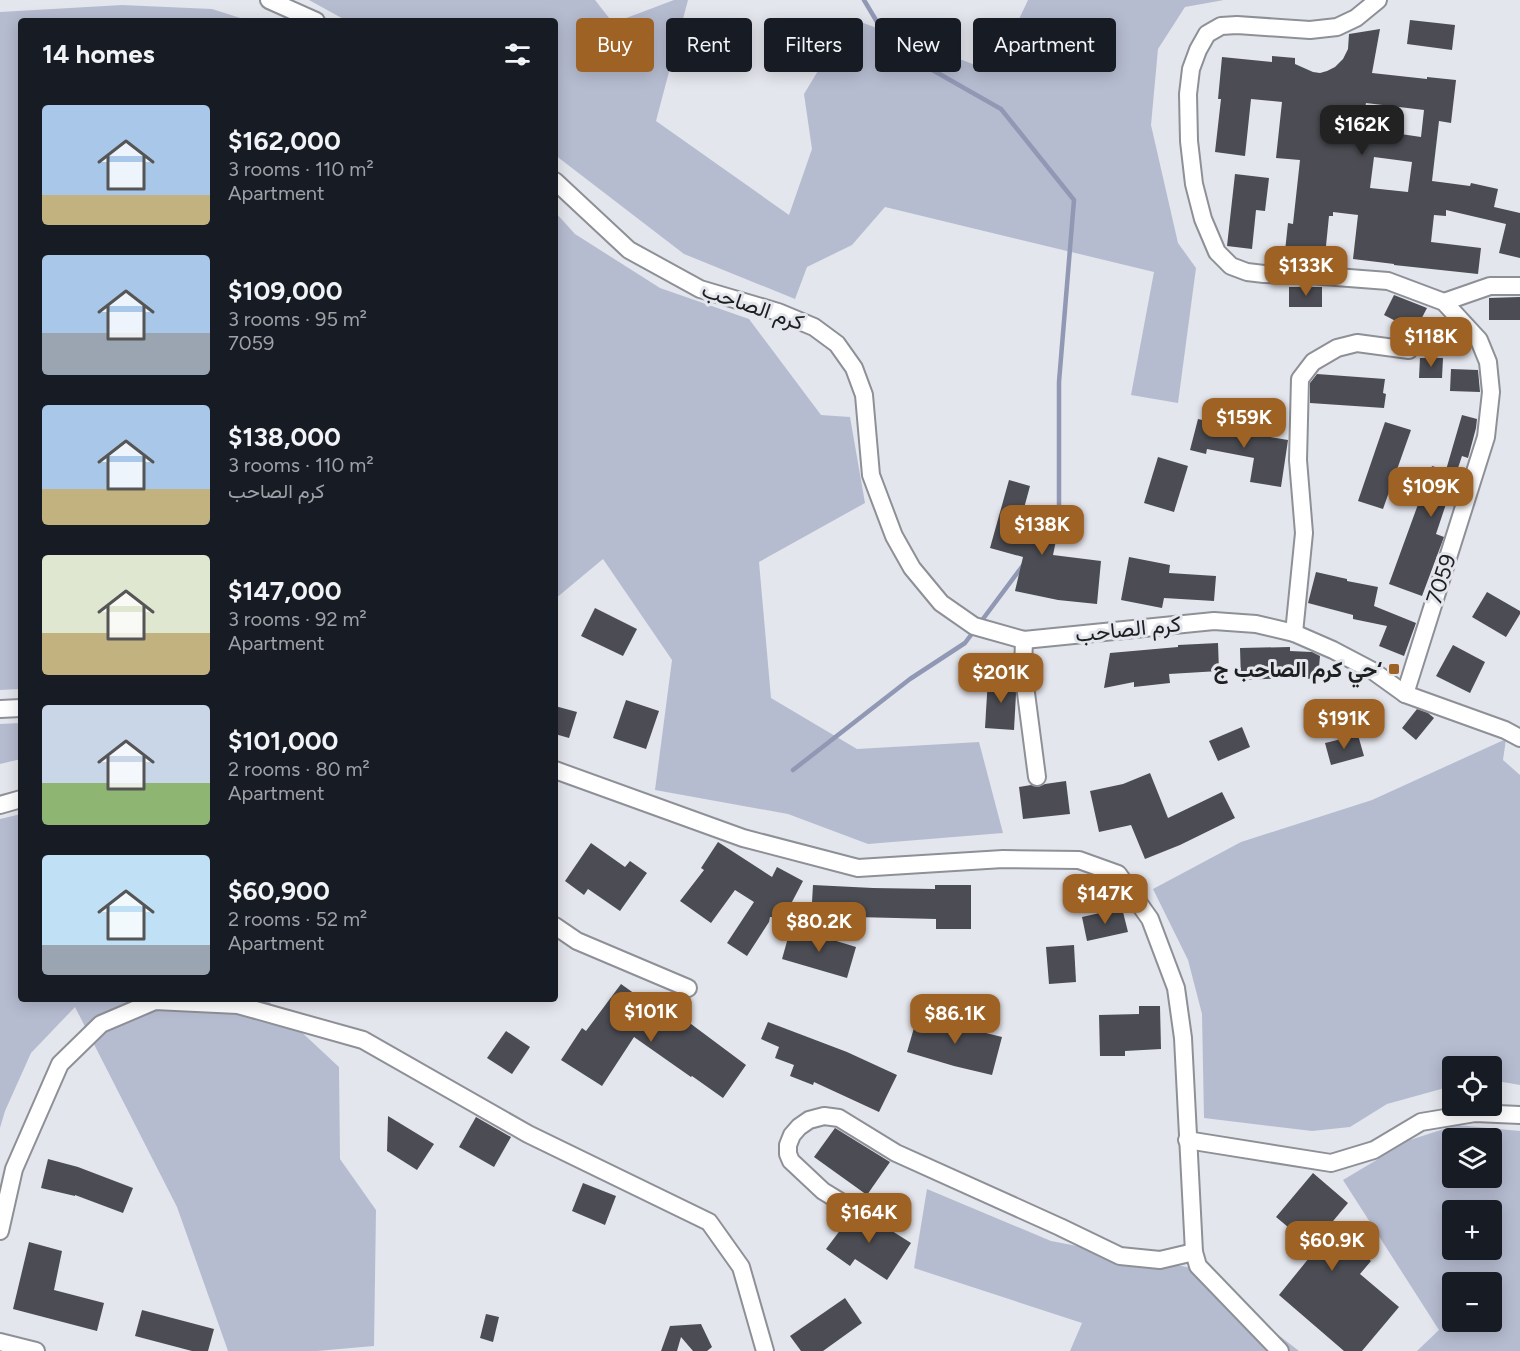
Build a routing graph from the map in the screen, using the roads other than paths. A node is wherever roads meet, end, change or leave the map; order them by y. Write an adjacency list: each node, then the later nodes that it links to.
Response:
1 (269, 0): 3 (street)
2 (1378, 0): 6 (street)
3 (309, 18)
4 (558, 184): 9 (street, كرم الصاحب)
5 (1520, 286): 6 (street)
6 (1444, 302): 10 (street, 7059)
7 (1409, 350): 8 (street)
8 (1294, 633): 9 (street, كرم الصاحب); 10 (street, كرم الصاحب)
9 (1024, 640): 15 (street)
10 (1405, 694): 13 (street, كرم الصاحب)
11 (18, 708): 12 (street)
12 (0, 709)
13 (1520, 738)
14 (558, 771): 23 (street)
15 (1037, 777)
16 (18, 800): 17 (street)
17 (0, 805)
18 (558, 928): 19 (street)
19 (688, 988)
20 (150, 1002): 25 (street)
21 (188, 1002): 29 (street)
22 (1520, 1115): 23 (street)
23 (1187, 1140): 26 (street)
24 (840, 1202): 26 (street)
25 (0, 1231)
26 (1194, 1252): 30 (street)
27 (0, 1342): 28 (street)
28 (36, 1351)
29 (765, 1351)
30 (1281, 1351)

